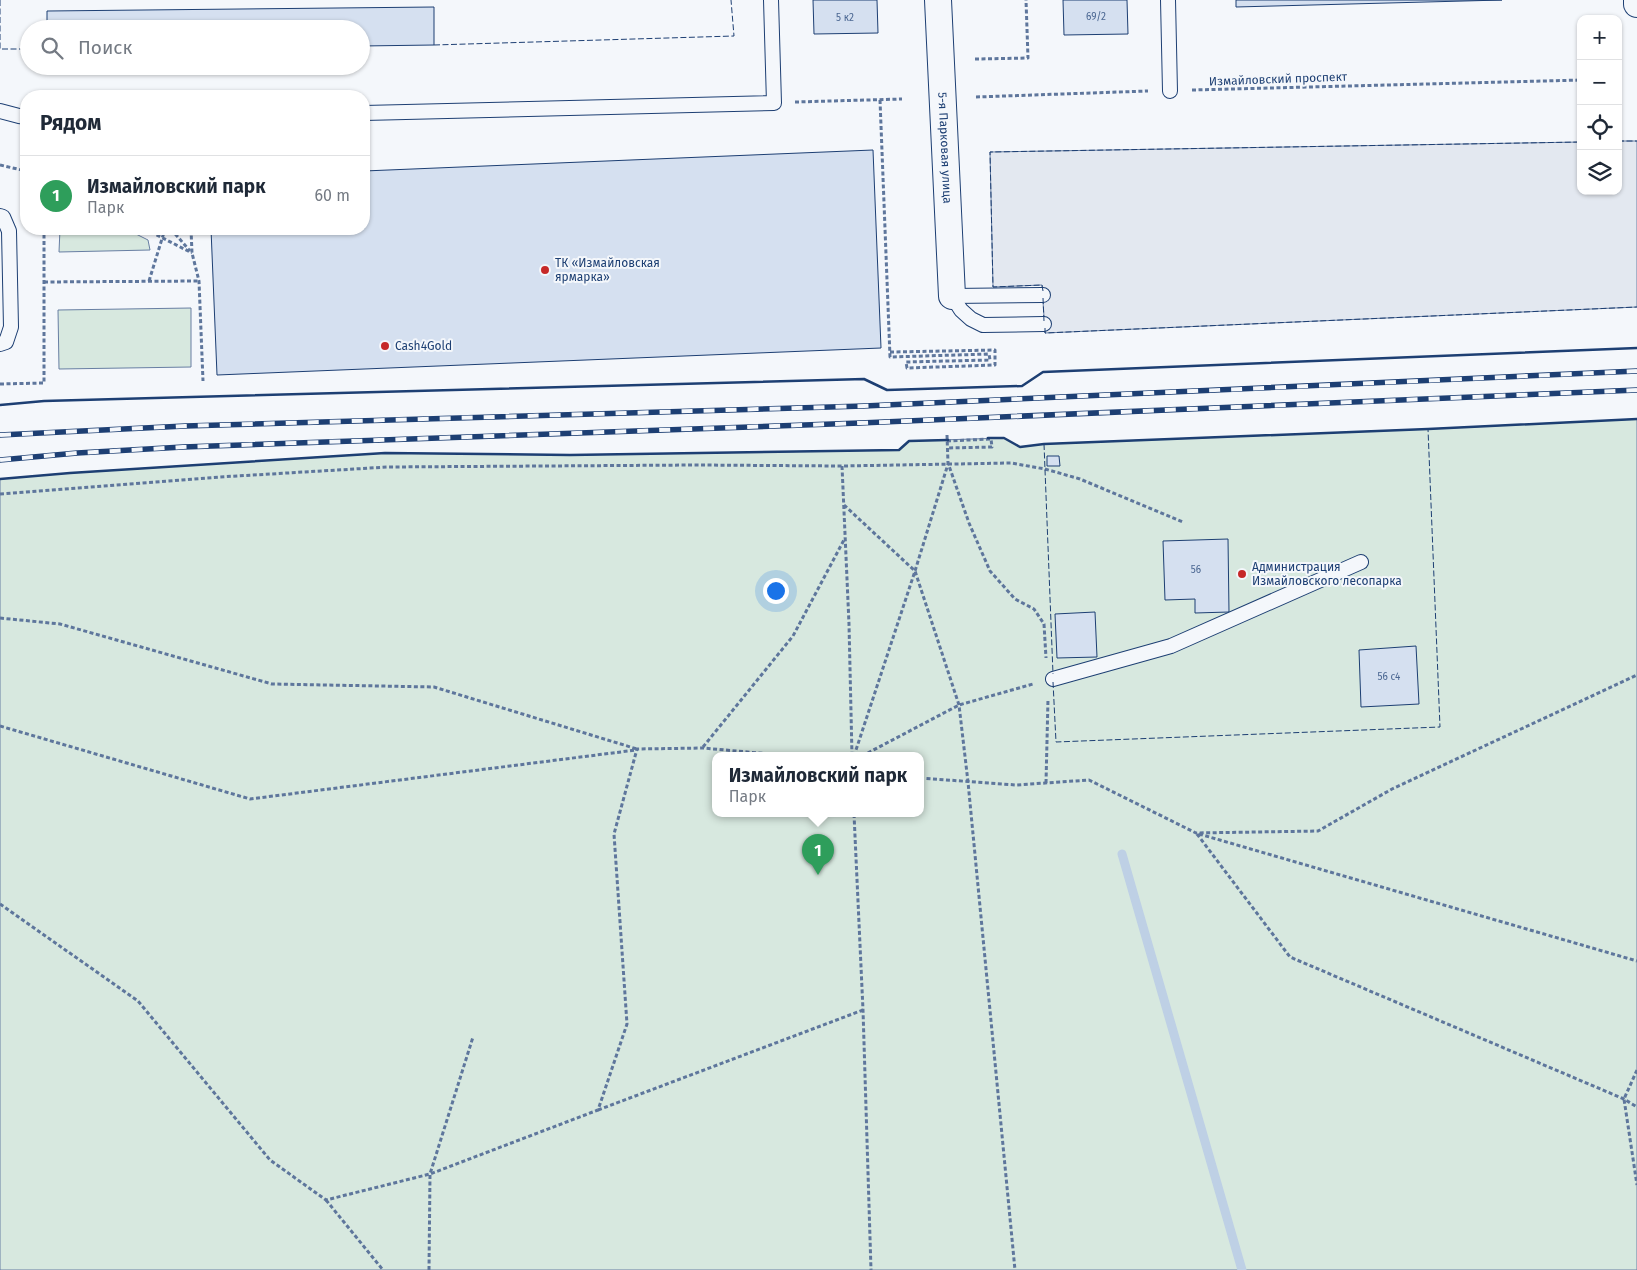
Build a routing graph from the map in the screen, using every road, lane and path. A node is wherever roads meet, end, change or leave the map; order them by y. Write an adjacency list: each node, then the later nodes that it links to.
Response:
1 (771, 0): 11 (lane)
2 (938, 0): 29 (street, 5-я Парковая улица)
3 (1026, 0): 5 (path)
4 (1168, 0): 7 (lane)
5 (975, 59)
6 (1577, 80): 7 (path, Измайловский проспект)
7 (1170, 91): 8 (path, Измайловский проспект)
8 (976, 97)
9 (902, 99): 10 (path)
10 (880, 100): 11 (path); 32 (path)
11 (774, 103): 13 (lane)
12 (0, 111): 14 (lane)
13 (370, 114)
14 (20, 116)
15 (0, 165): 16 (path)
16 (20, 170)
17 (0, 216): 31 (lane)
18 (44, 235): 27 (path)
19 (157, 235): 23 (path)
20 (164, 235): 23 (path)
21 (176, 235): 24 (path)
22 (191, 235): 24 (path)
23 (163, 238): 24 (path); 25 (path)
24 (192, 253): 26 (path)
25 (149, 281): 26 (path); 27 (path)
26 (199, 281): 33 (path)
27 (44, 282): 34 (path)
28 (1043, 294): 29 (lane)
29 (952, 296): 30 (lane)
30 (1044, 324)
31 (0, 344)
32 (890, 352): 32 (path)
33 (203, 381)
34 (0, 384)
35 (947, 435): 36 (path)
36 (947, 441): 37 (path); 37 (path)
37 (947, 448): 38 (path)
38 (948, 463): 39 (path); 42 (path); 45 (path); 48 (path)
39 (842, 466): 40 (path); 41 (path)
40 (0, 494)
41 (844, 505): 43 (path); 45 (path)
42 (1183, 522)
43 (845, 538): 51 (path); 54 (path)
44 (1361, 562): 48 (lane)
45 (915, 571): 49 (path); 55 (path)
46 (0, 618): 52 (path)
47 (1637, 675): 61 (path)
48 (1051, 679): 49 (path); 59 (path)
49 (959, 705): 56 (path); 58 (path)
50 (0, 726): 52 (path)
51 (703, 748): 52 (path); 53 (path)
52 (637, 749): 69 (path)
53 (748, 752)
54 (853, 752)
55 (854, 752)
56 (870, 752)
57 (924, 778): 58 (path)
58 (968, 782): 59 (path); 76 (path)
59 (1046, 783): 61 (path)
60 (854, 817): 64 (path)
61 (1196, 833): 63 (path); 67 (path)
62 (0, 904): 72 (path)
63 (1637, 961)
64 (863, 1010): 69 (path); 75 (path)
65 (473, 1037): 70 (path)
66 (1637, 1070): 67 (path)
67 (1624, 1099): 68 (path); 71 (path)
68 (1637, 1107)
69 (598, 1110): 70 (path)
70 (430, 1174): 72 (path); 74 (path)
71 (1637, 1185)
72 (326, 1200): 73 (path)
73 (384, 1270)
74 (429, 1270)
75 (871, 1270)
76 (1016, 1270)

